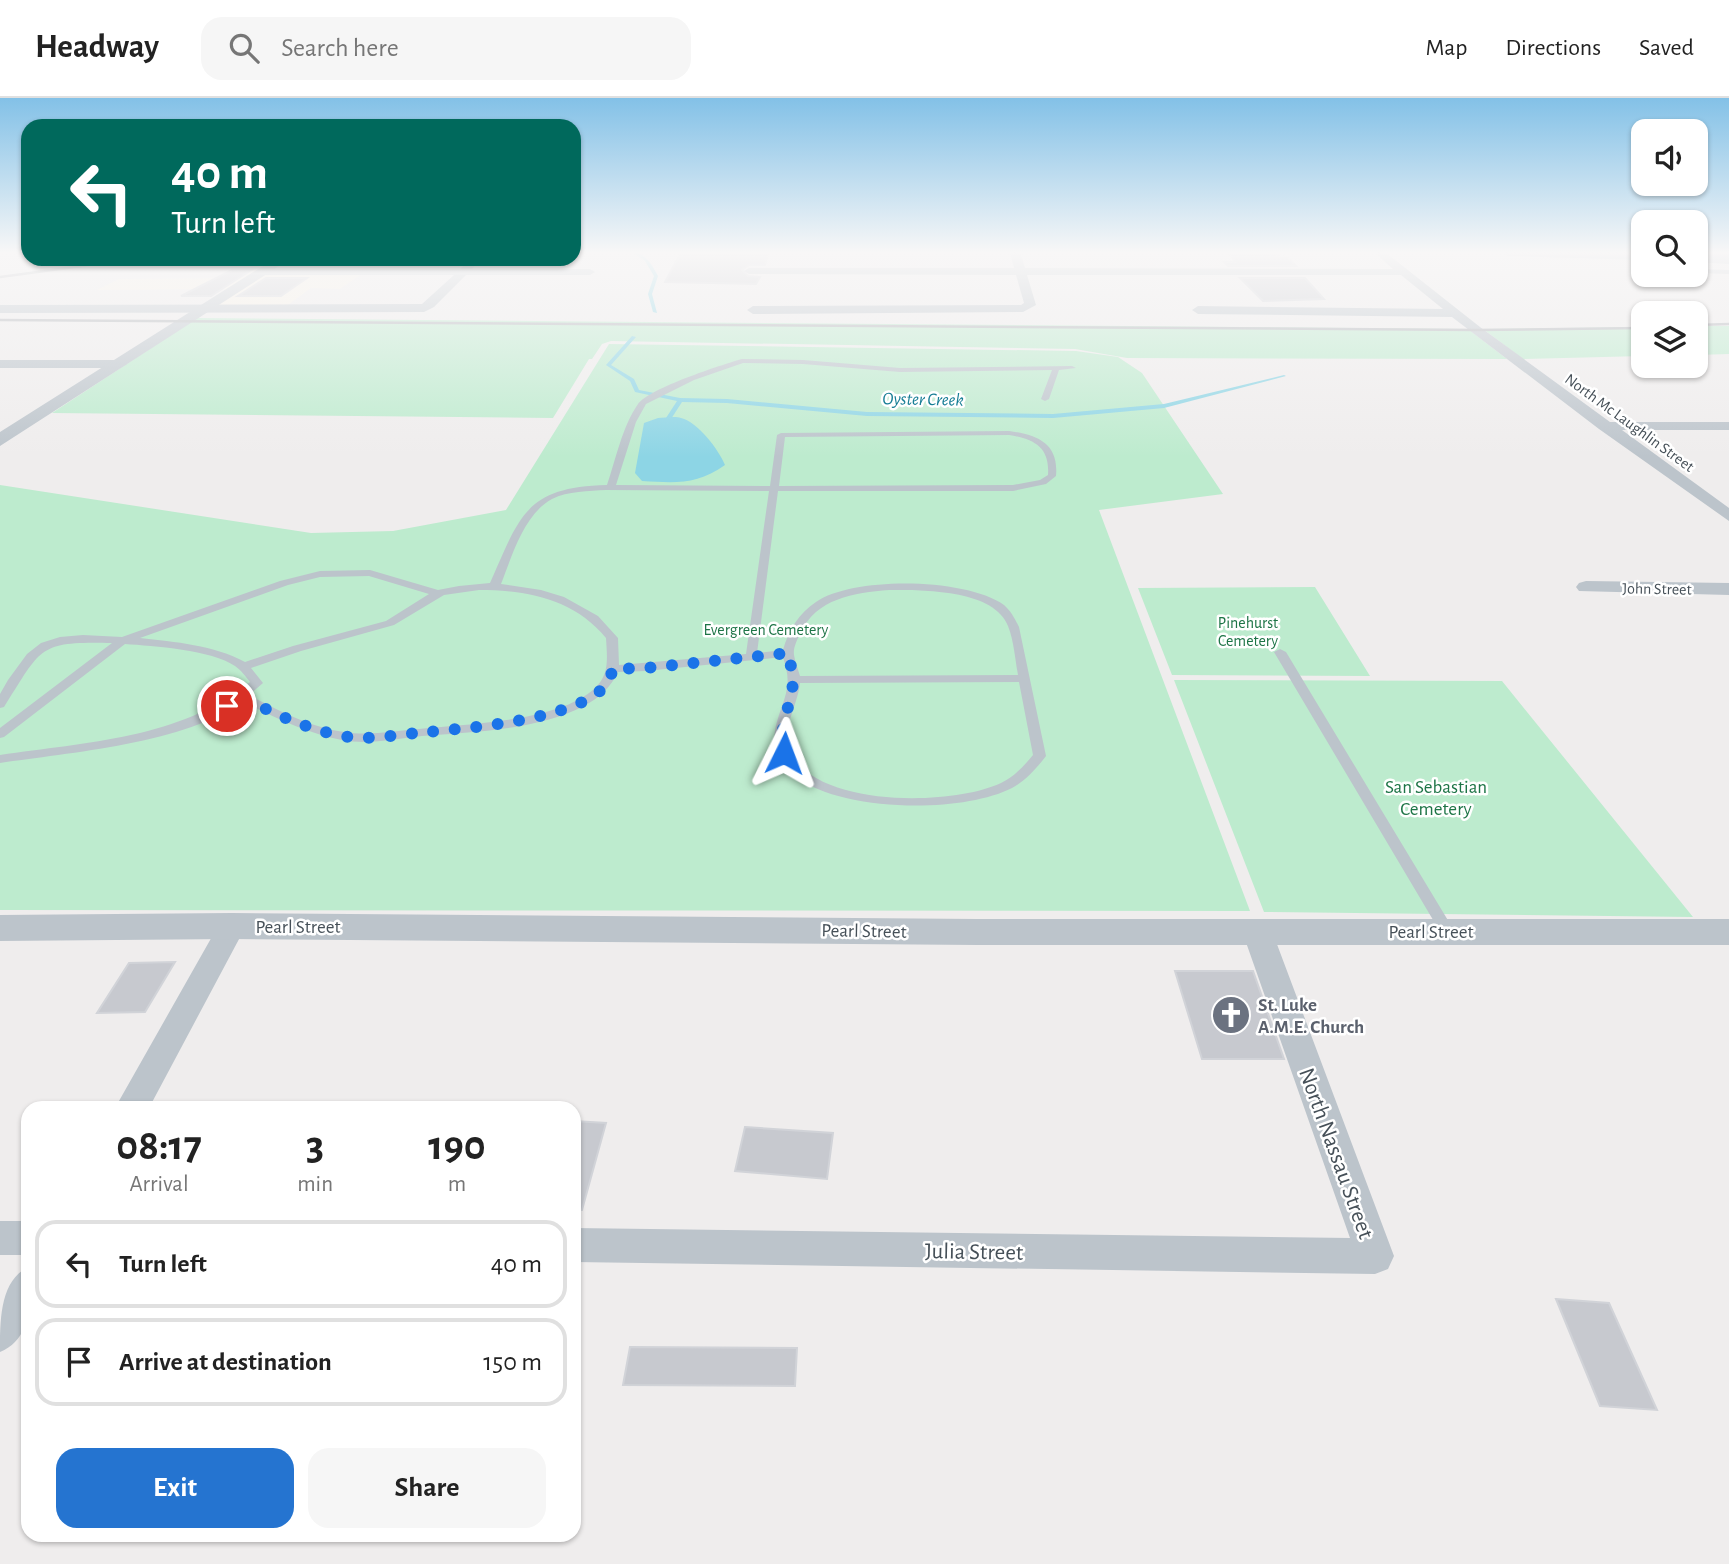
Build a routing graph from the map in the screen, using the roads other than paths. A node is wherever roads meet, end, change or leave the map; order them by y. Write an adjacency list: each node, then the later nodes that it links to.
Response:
1 (187, 320): 4 (street)
2 (1465, 320): 8 (street, North Mc Laughlin Street)
3 (0, 364): 4 (street)
4 (120, 364): 10 (street)
5 (1072, 368): 6 (lane)
6 (1056, 369): 7 (lane); 12 (lane)
7 (1045, 399)
8 (1604, 426): 9 (street); 13 (street, North Mc Laughlin Street)
9 (1729, 426)
10 (0, 440)
11 (774, 488): 11 (lane); 12 (lane); 21 (lane)
12 (610, 489): 14 (lane)
13 (1729, 516)
14 (494, 587): 17 (lane); 23 (lane)
15 (1586, 587): 16 (street, John Street)
16 (1729, 590)
17 (439, 594): 18 (lane); 22 (lane)
18 (121, 641): 22 (lane); 27 (lane); 28 (lane)
19 (1280, 652): 32 (lane)
20 (788, 653): 21 (lane); 24 (lane); 25 (lane)
21 (751, 656): 23 (lane)
22 (243, 667): 26 (lane)
23 (612, 669): 26 (lane)
24 (1024, 678): 25 (lane); 25 (lane)
25 (794, 680)
26 (243, 698): 29 (lane)
27 (0, 704)
28 (0, 734)
29 (0, 759)
30 (232, 926): 31 (street, Pearl Street); 33 (street, Pearl Street); 35 (street)
31 (0, 928)
32 (1447, 931): 33 (street, Pearl Street); 34 (street, Pearl Street)
33 (1257, 932): 39 (street, North Nassau Street)
34 (1729, 932)
35 (136, 1101)
36 (0, 1238): 37 (street)
37 (21, 1238)
38 (581, 1245): 39 (street, Julia Street)
39 (1375, 1256)
40 (21, 1298): 41 (street)
41 (0, 1332)

